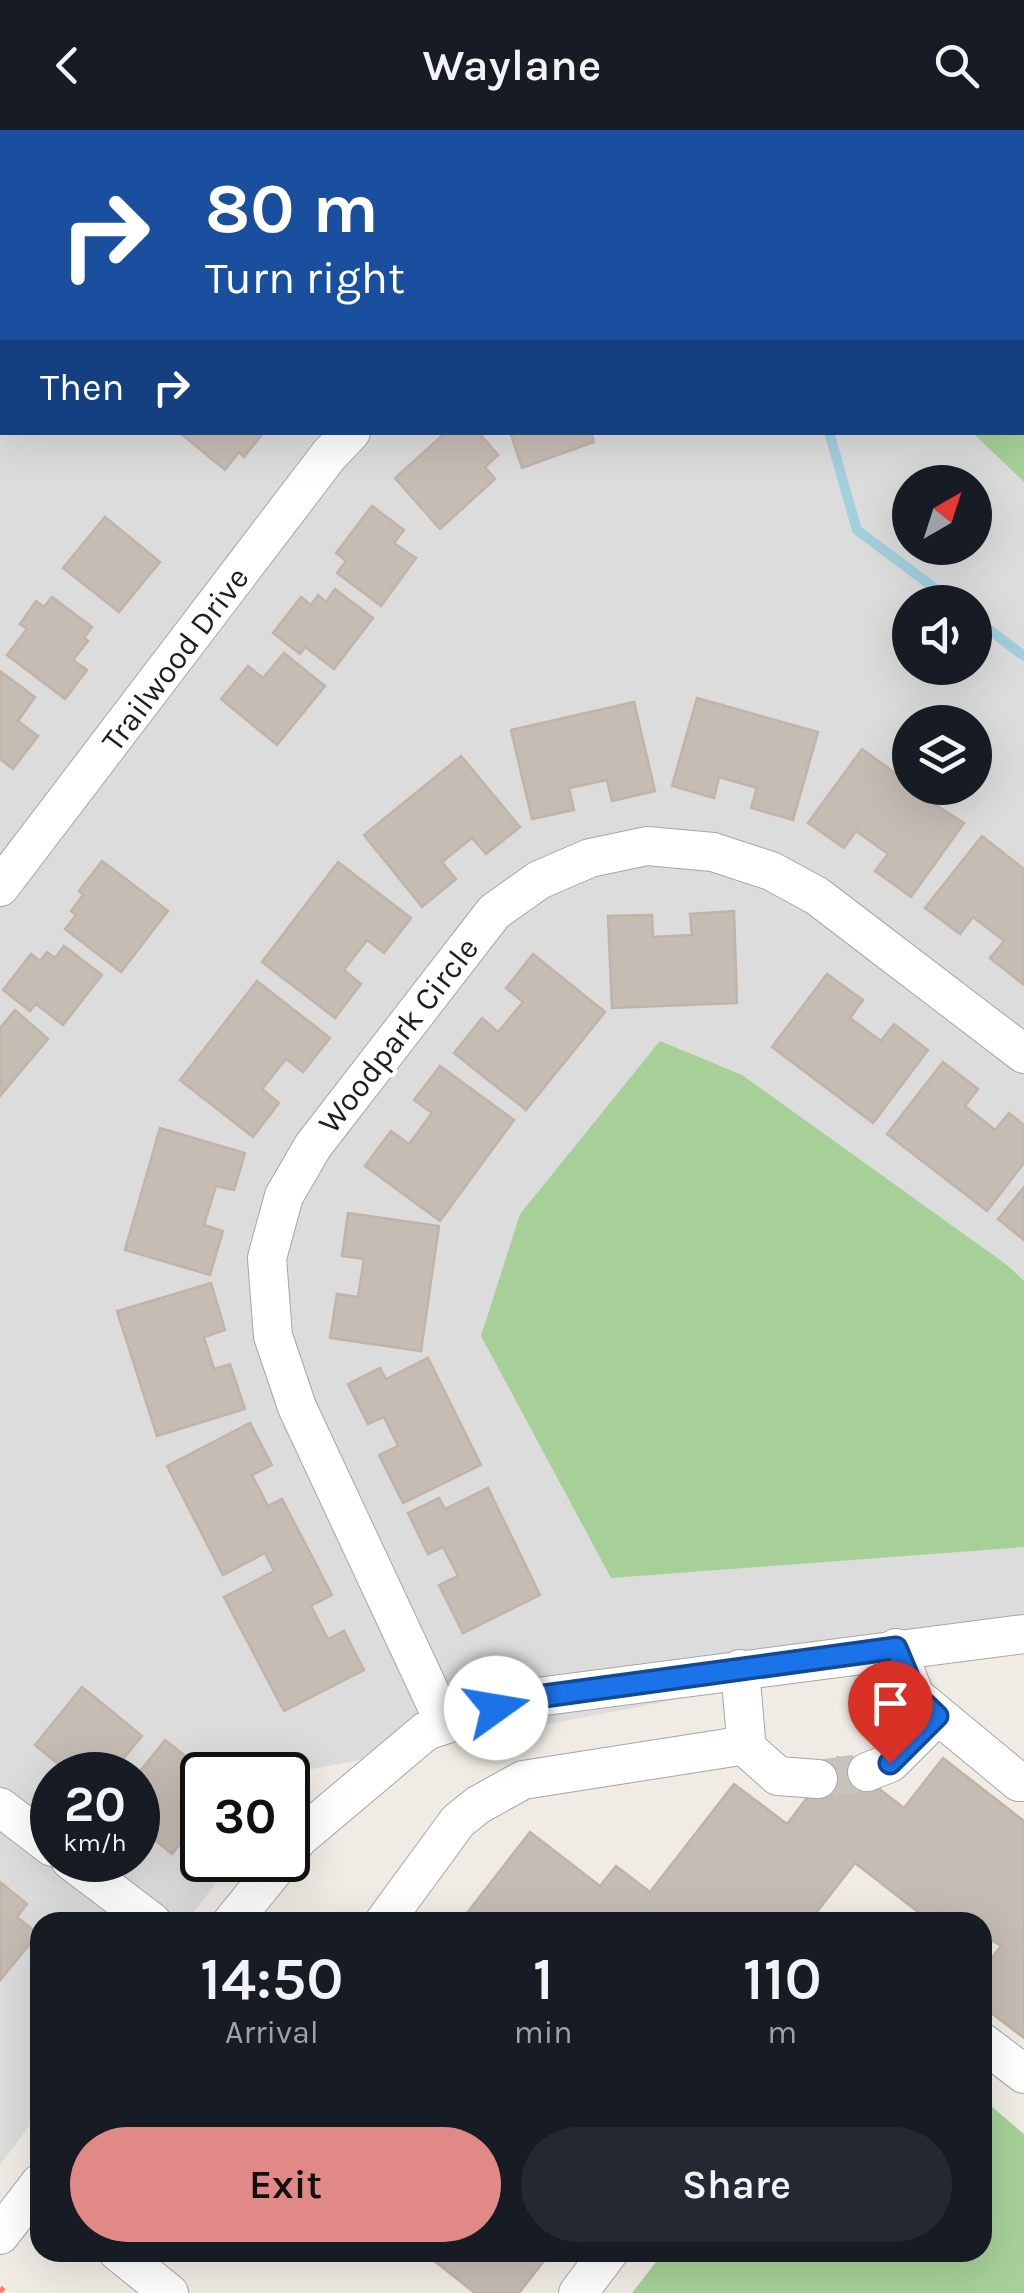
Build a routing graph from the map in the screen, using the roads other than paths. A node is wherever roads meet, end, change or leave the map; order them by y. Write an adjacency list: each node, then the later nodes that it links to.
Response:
1 (348, 435): 2 (street, Trailwood Drive)
2 (0, 887)
3 (1024, 1054): 8 (street, Woodpark Circle)
4 (1024, 1634): 5 (street)
5 (896, 1648): 6 (street); 7 (street)
6 (740, 1669): 8 (street); 9 (street)
7 (937, 1716): 10 (street); 12 (street)
8 (445, 1724): 14 (street)
9 (742, 1744): 11 (street); 20 (street)
10 (867, 1772)
11 (818, 1779)
12 (1024, 1782)
13 (0, 1807): 15 (street)
14 (310, 1829)
15 (30, 1830)
16 (99, 1882): 18 (street)
17 (264, 1882): 19 (street)
18 (139, 1912)
19 (240, 1912)
20 (391, 1912)
21 (992, 2050): 22 (street)
22 (1024, 2074)
23 (30, 2197): 24 (street)
24 (0, 2235)
25 (129, 2262): 27 (street)
26 (601, 2262): 28 (street)
27 (169, 2293)
28 (578, 2293)

